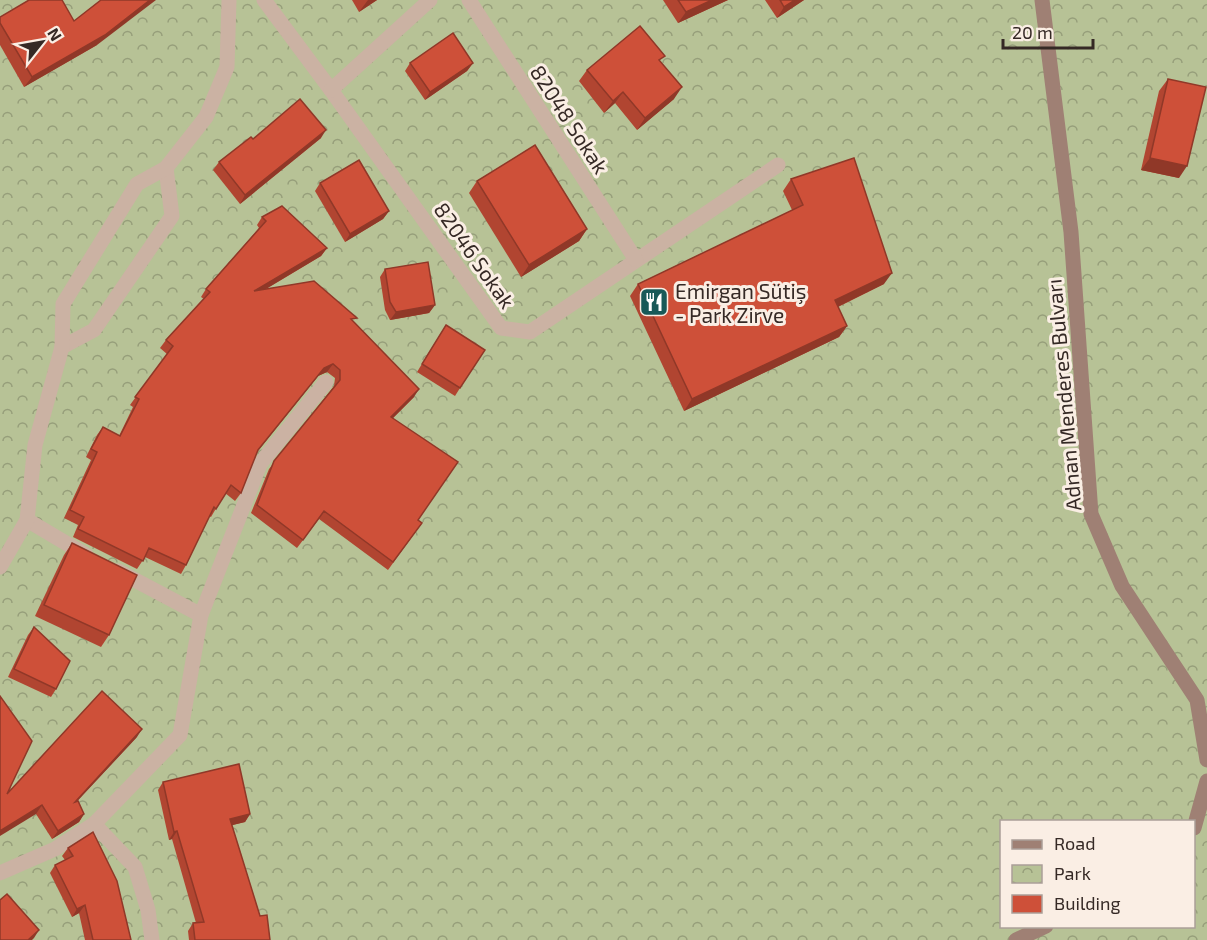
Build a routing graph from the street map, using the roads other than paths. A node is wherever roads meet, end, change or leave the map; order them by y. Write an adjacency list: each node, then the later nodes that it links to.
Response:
1 (228, 0): 8 (street)
2 (264, 0): 6 (street, 82046 Sokak)
3 (430, 0): 6 (street)
4 (469, 0): 9 (street, 82048 Sokak)
5 (1042, 0): 15 (street, Adnan Menderes Bulvarı)
6 (332, 90): 9 (street, 82046 Sokak)
7 (777, 165): 9 (street, 82046 Sokak)
8 (166, 168): 10 (street); 10 (street)
9 (636, 260)
10 (62, 347): 12 (street)
11 (326, 382): 14 (street)
12 (27, 520): 13 (street); 14 (street)
13 (0, 567)
14 (201, 615): 17 (street)
15 (1207, 760)
16 (1207, 781): 18 (street)
17 (94, 824): 19 (street); 21 (street)
18 (1195, 824)
19 (0, 873)
20 (1044, 928): 22 (street)
21 (152, 940)
22 (1016, 940)

